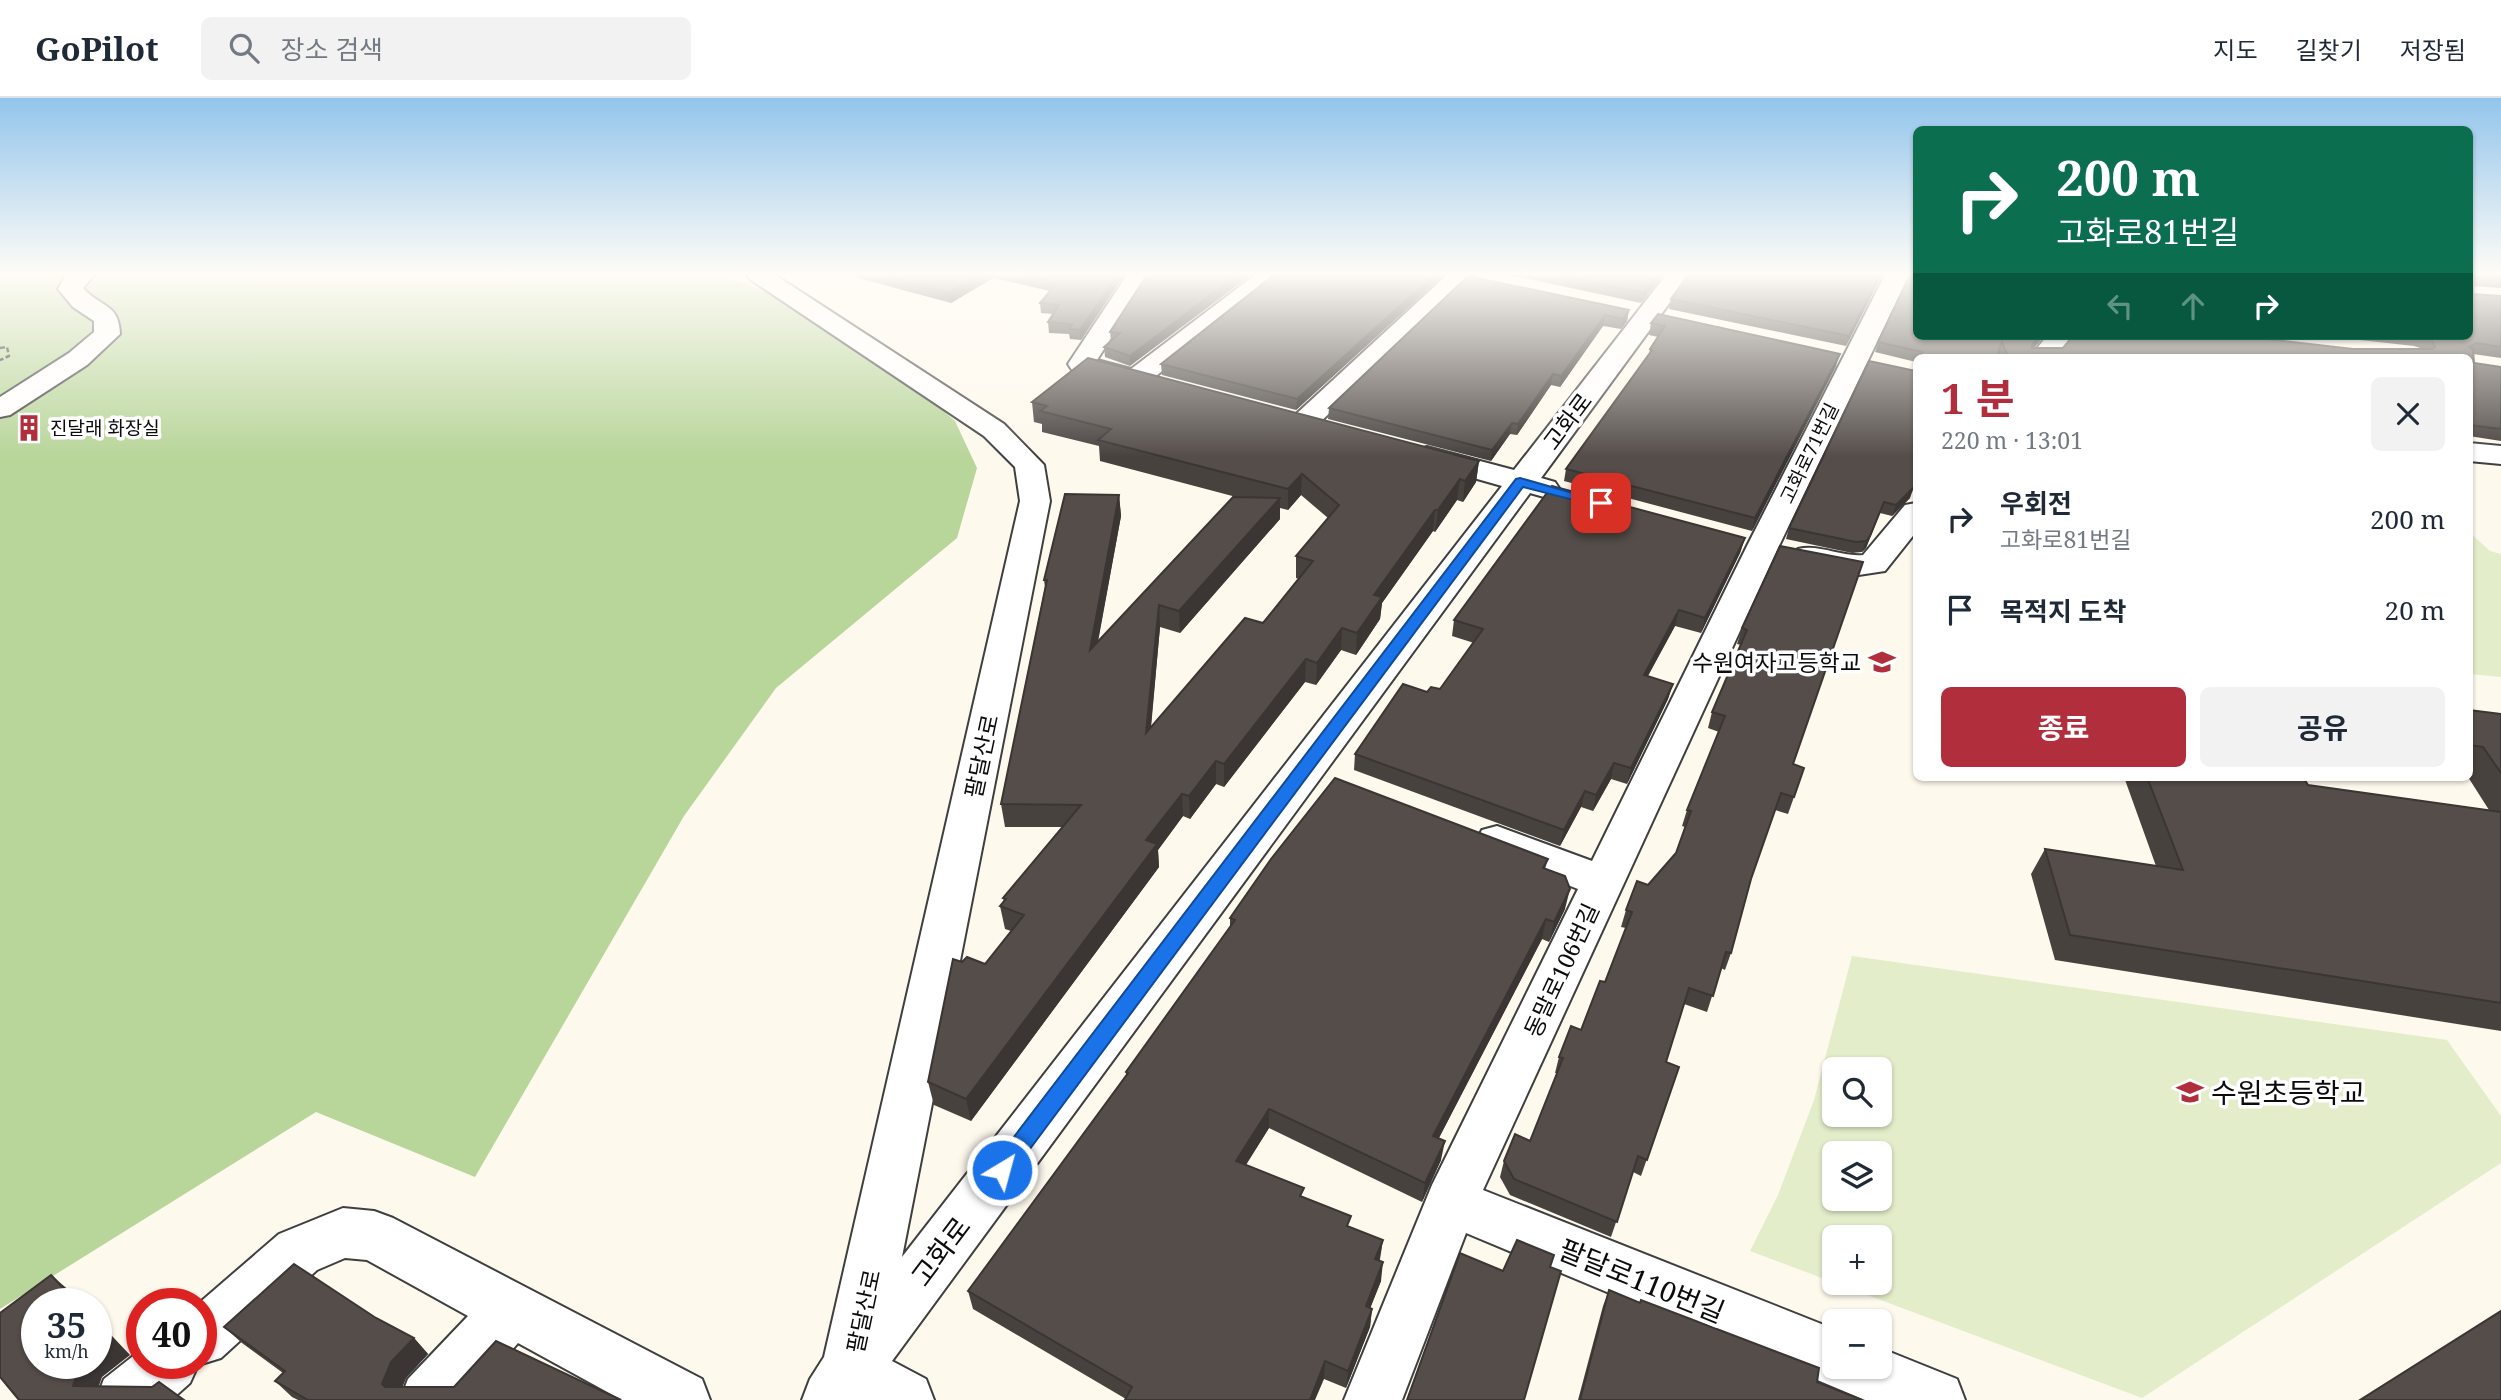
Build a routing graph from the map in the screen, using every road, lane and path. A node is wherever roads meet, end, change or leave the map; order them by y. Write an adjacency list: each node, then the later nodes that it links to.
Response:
1 (105, 336): 12 (street)
2 (851, 336): 31 (street, 팔달산로)
3 (1099, 336): 4 (street)
4 (1201, 336)
5 (1398, 336): 13 (street)
6 (1631, 336): 17 (street, 고화로)
7 (1866, 336): 20 (street, 고화로71번길)
8 (2058, 340): 10 (street)
9 (0, 348): 11 (path)
10 (2046, 354)
11 (0, 360)
12 (0, 409)
13 (1305, 423)
14 (1399, 449): 17 (street)
15 (2473, 452): 16 (street)
16 (2501, 455)
17 (1520, 482): 18 (street); 21 (street, 고화로)
18 (1574, 496)
19 (1913, 516): 20 (street)
20 (1750, 542): 24 (street, 동말로106번길)
21 (1305, 769): 22 (street); 31 (street, 고화로)
22 (1344, 784)
23 (1460, 828): 24 (street)
24 (1602, 881): 25 (street, 동말로106번길)
25 (1451, 1202): 28 (street, 팔달로110번길); 36 (street, 동말로106번길)
26 (511, 1310): 27 (street); 33 (street); 34 (street)
27 (217, 1324)
28 (1822, 1353)
29 (151, 1379): 32 (street)
30 (1885, 1379): 37 (street)
31 (840, 1385): 35 (street)
32 (125, 1400)
33 (429, 1400)
34 (681, 1400)
35 (905, 1400)
36 (1373, 1400)
37 (1937, 1400)

